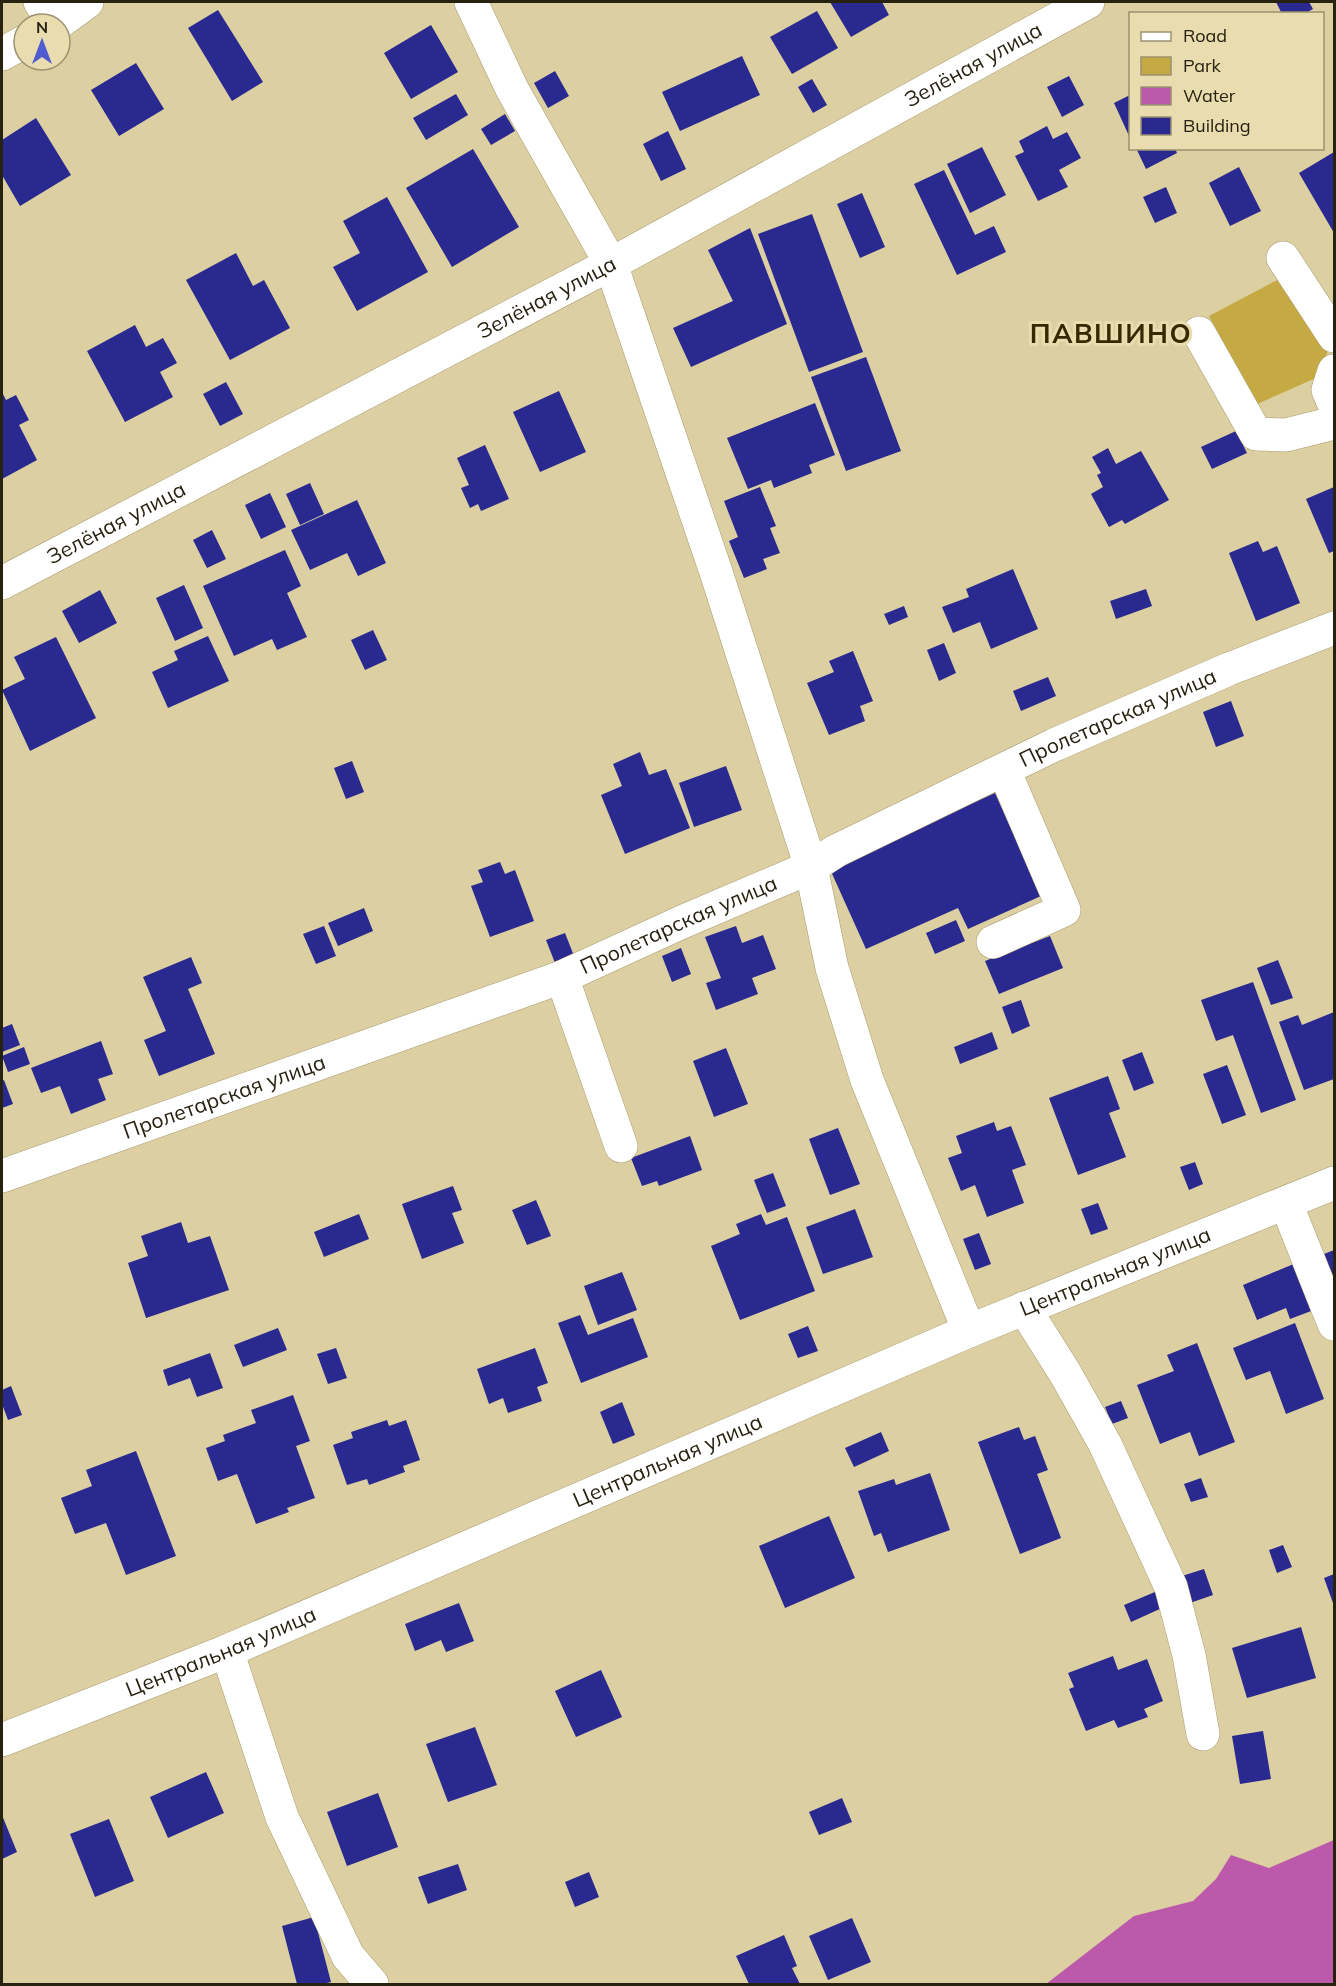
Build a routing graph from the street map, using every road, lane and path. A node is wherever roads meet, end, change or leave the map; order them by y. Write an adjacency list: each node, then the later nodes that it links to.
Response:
1 (87, 2): 4 (street)
2 (471, 2): 6 (street)
3 (1088, 2): 6 (street, Зелёная улица)
4 (72, 13)
5 (1284, 258): 8 (street)
6 (611, 264): 12 (street, Зелёная улица); 15 (street)
7 (1199, 333): 11 (street)
8 (1335, 336)
9 (1335, 371): 10 (street)
10 (1335, 405)
11 (1335, 423)
12 (2, 583)
13 (1335, 628): 14 (street, Пролетарская улица)
14 (1004, 770): 15 (street, Пролетарская улица); 16 (street)
15 (811, 867): 17 (street, Пролетарская улица); 24 (street)
16 (993, 942)
17 (562, 977): 18 (street); 19 (street, Пролетарская улица)
18 (621, 1146)
19 (2, 1176)
20 (1335, 1183): 21 (street, Центральная улица)
21 (1286, 1203): 22 (street, Центральная улица); 23 (street)
22 (1024, 1308): 24 (street, Центральная улица); 26 (street)
23 (1335, 1324)
24 (969, 1331): 25 (street, Центральная улица)
25 (227, 1651): 27 (street, Центральная улица); 28 (street)
26 (1203, 1734)
27 (2, 1740)
28 (372, 1984)

